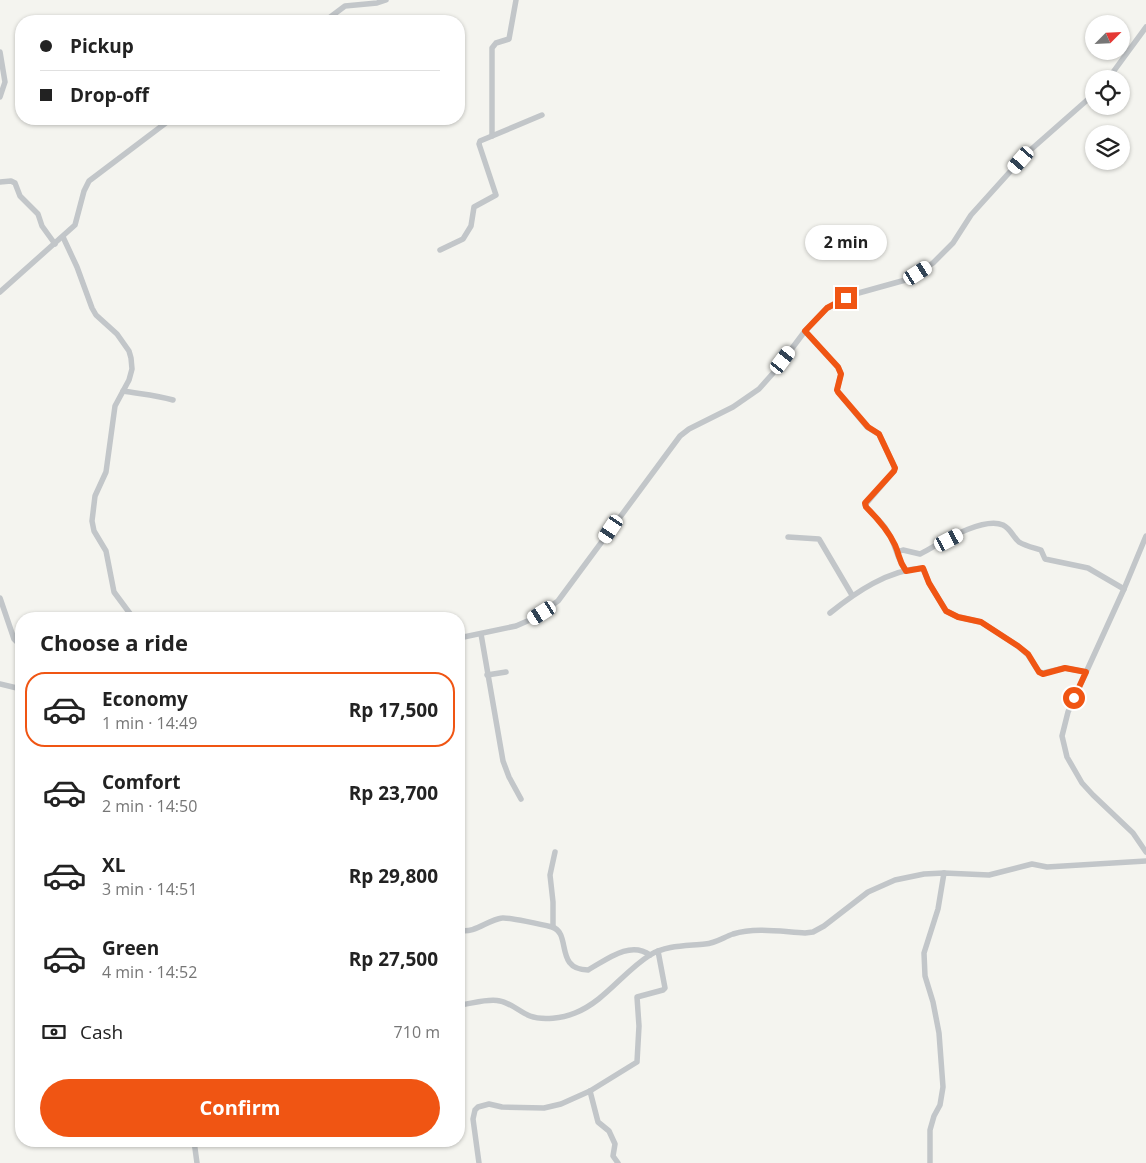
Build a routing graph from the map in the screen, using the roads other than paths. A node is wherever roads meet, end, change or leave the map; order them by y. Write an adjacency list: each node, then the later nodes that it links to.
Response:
1 (386, 0): 3 (street)
2 (516, 0): 11 (street)
3 (333, 15)
4 (1146, 27): 6 (street)
5 (0, 52): 7 (street)
6 (1115, 70)
7 (0, 97)
8 (1085, 102): 17 (street)
9 (542, 115): 11 (street)
10 (164, 125): 13 (street)
11 (492, 136): 15 (street)
12 (0, 182): 14 (street)
13 (63, 237): 14 (street); 18 (street)
14 (55, 244): 16 (street)
15 (440, 250)
16 (0, 292)
17 (805, 331): 22 (street); 29 (street)
18 (123, 391): 19 (street); 27 (street)
19 (173, 400)
20 (1146, 536): 24 (street)
21 (788, 537): 25 (street)
22 (897, 552): 23 (street); 24 (street)
23 (906, 571): 25 (street); 33 (street)
24 (1124, 589): 33 (street)
25 (852, 596): 28 (street)
26 (0, 598): 31 (street)
27 (129, 612)
28 (830, 613)
29 (481, 634): 30 (street); 34 (street)
30 (465, 637)
31 (15, 640)
32 (506, 672): 34 (street)
33 (1086, 672): 38 (street)
34 (488, 675): 37 (street)
35 (0, 684): 36 (street)
36 (15, 688)
37 (521, 799)
38 (1143, 844): 40 (street)
39 (555, 852): 43 (street)
40 (1146, 852)
41 (1146, 861): 42 (street)
42 (944, 873): 45 (street); 53 (street)
43 (553, 927): 44 (street); 46 (street)
44 (465, 931)
45 (658, 951): 46 (street); 48 (street)
46 (650, 955): 47 (street)
47 (465, 1004)
48 (590, 1091): 51 (street); 52 (street)
49 (195, 1147): 50 (street)
50 (197, 1163)
51 (479, 1163)
52 (618, 1163)
53 (930, 1163)

